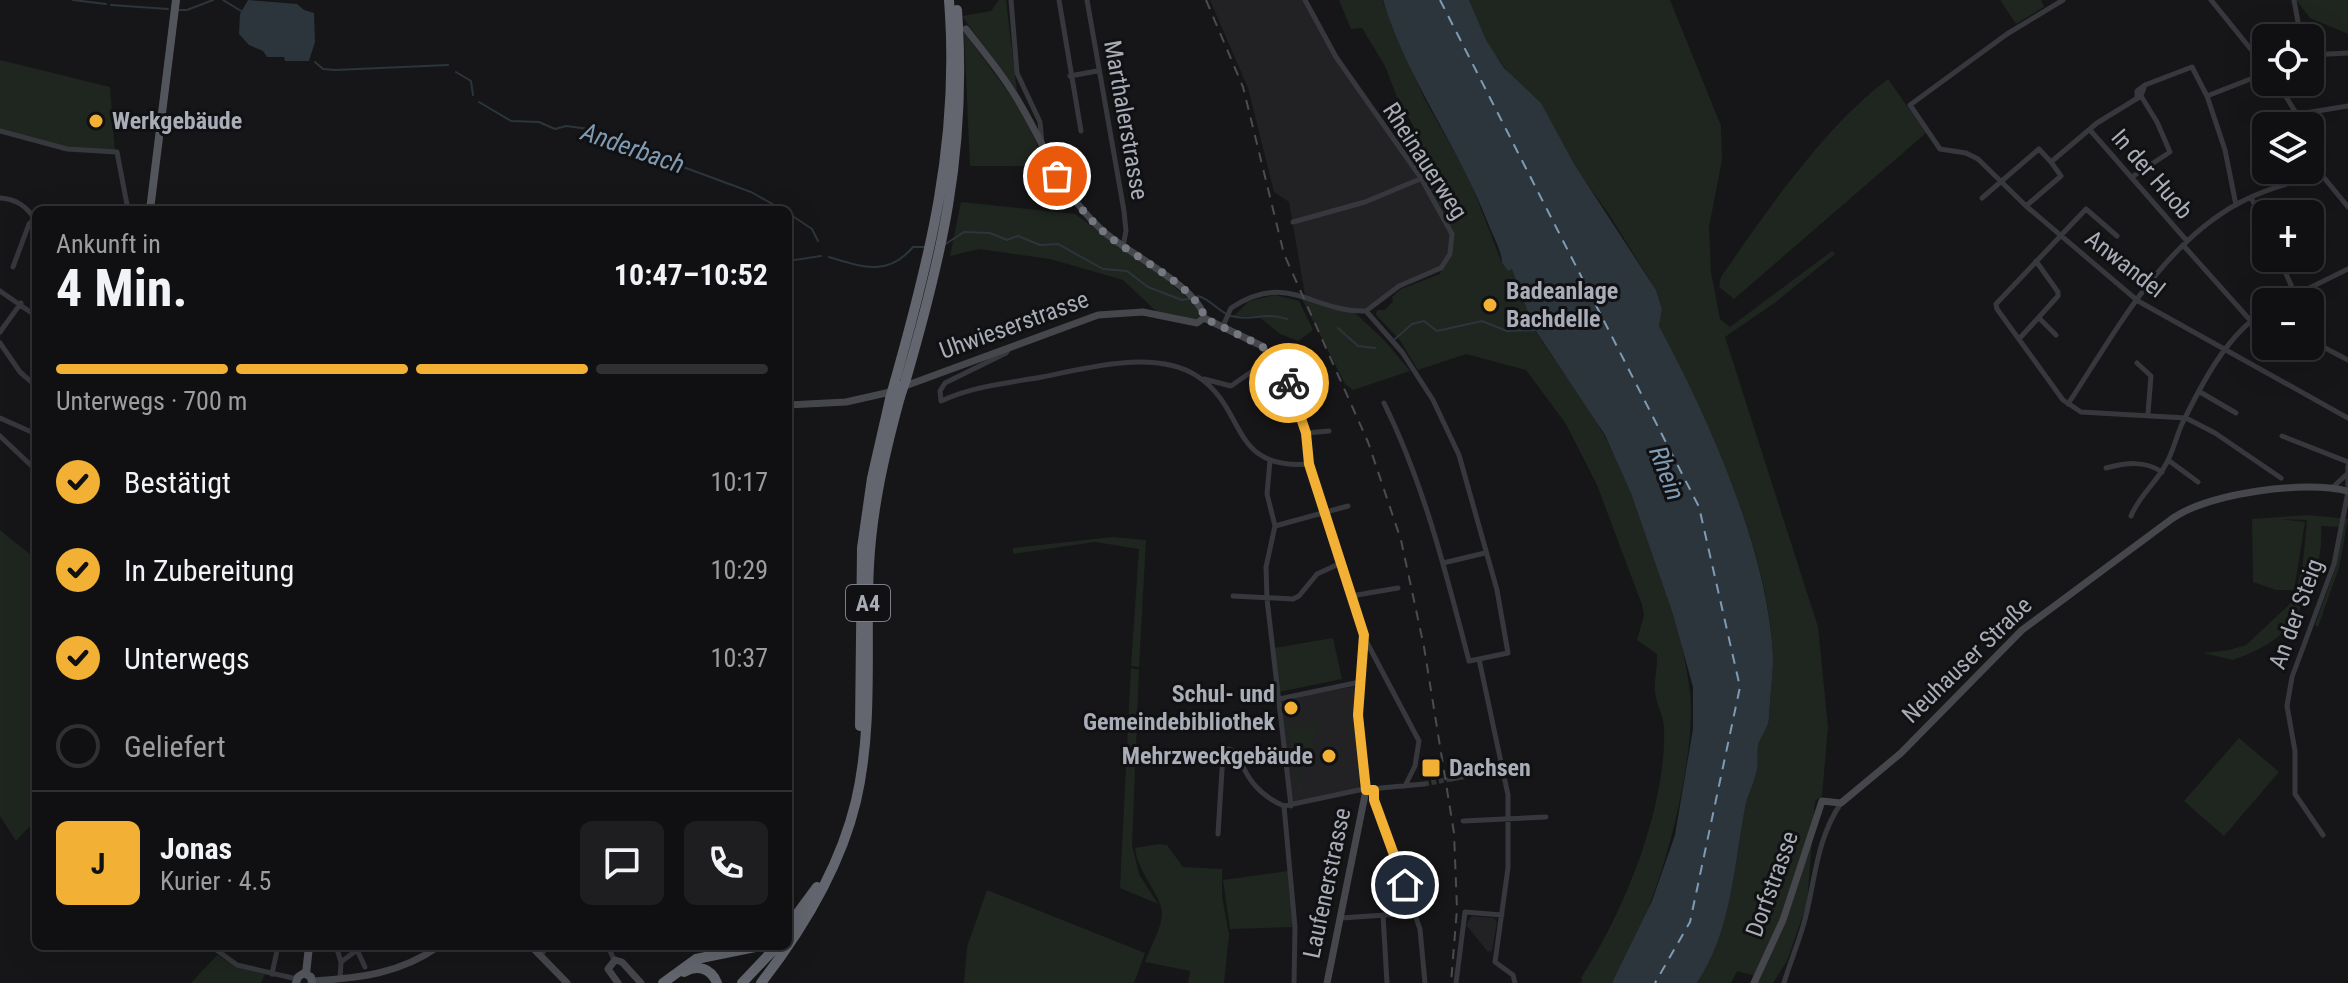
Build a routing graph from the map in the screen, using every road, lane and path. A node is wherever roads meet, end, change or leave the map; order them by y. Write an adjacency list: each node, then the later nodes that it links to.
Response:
1 (176, 0): 41 (main road)
2 (945, 0): 10 (highway, A4, bridge)
3 (1011, 0): 26 (street)
4 (1059, 0): 17 (street)
5 (1087, 0): 16 (street, Marthalerstrasse)
6 (1305, 0): 29 (street, Rheinauerweg)
7 (2063, 0): 31 (street, Anwandel)
8 (2211, 0): 13 (street)
9 (2294, 0): 11 (street)
10 (954, 8): 12 (highway, A4, bridge); 44 (highway, A4)
11 (2298, 24)
12 (962, 27): 26 (street); 44 (highway, A4)
13 (2252, 52)
14 (2324, 52): 15 (street)
15 (2348, 53)
16 (1097, 71): 17 (street); 51 (street, Marthalerstrasse)
17 (1070, 76): 25 (street)
18 (2252, 76): 19 (street)
19 (2207, 96): 20 (street); 39 (street)
20 (2139, 98): 23 (street); 28 (street)
21 (2348, 106): 22 (street)
22 (2311, 112)
23 (2090, 130): 27 (street); 28 (street, In der Huob)
24 (0, 131): 40 (street)
25 (1081, 131)
26 (1042, 148): 51 (street)
27 (2051, 162): 31 (street); 42 (street)
28 (2132, 177): 50 (street, In der Huob)
29 (1421, 178): 47 (street); 59 (street, Rheinauerweg)
30 (2324, 178): 38 (street)
31 (2002, 181): 36 (street); 42 (street, Anwandel)
32 (2291, 184): 34 (street)
33 (2348, 194): 38 (street)
34 (2251, 197): 37 (street); 39 (street)
35 (0, 198): 45 (street)
36 (1982, 198)
37 (2252, 200)
38 (2343, 200): 43 (street)
39 (2236, 205): 50 (street)
40 (127, 206)
41 (150, 206)
42 (2026, 206): 48 (street, Anwandel)
43 (2348, 207)
44 (945, 208): 75 (highway, A4); 75 (highway, A4)
45 (32, 214)
46 (32, 222): 53 (street)
47 (1293, 222)
48 (2060, 236): 49 (street); 52 (street); 57 (street, Anwandel)
49 (2117, 236)
50 (2185, 243): 57 (street); 63 (street, In der Huob)
51 (1122, 247): 61 (street)
52 (2036, 261): 62 (street); 67 (street)
53 (13, 267)
54 (2348, 269): 55 (street)
55 (2308, 288)
56 (0, 291): 58 (street)
57 (2138, 301): 71 (street, Anwandel); 81 (street)
58 (21, 303): 60 (street); 65 (street)
59 (1366, 311): 64 (street); 109 (street)
60 (32, 313)
61 (1204, 318): 64 (street); 69 (street, Uhwieserstrasse)
62 (2039, 318): 66 (street); 67 (street)
63 (2250, 320): 71 (street)
64 (1224, 322): 72 (street)
65 (0, 332)
66 (2056, 335)
67 (2019, 339): 81 (street)
68 (0, 343): 77 (street)
69 (1011, 346): 76 (street); 79 (street, Uhwieserstrasse)
70 (2324, 347): 73 (street)
71 (2224, 351): 78 (street); 87 (street, Anwandel)
72 (1272, 357): 76 (street); 90 (street)
73 (2348, 360)
74 (2137, 363): 83 (street)
75 (900, 380): 79 (highway, A4, bridge)
76 (1203, 380): 94 (street)
77 (32, 382)
78 (2200, 392): 84 (street); 86 (street)
79 (892, 397): 82 (street, Uhwieserstrasse); 134 (highway, A4); 135 (highway, A4)
80 (1384, 403): 111 (street)
81 (2068, 404): 83 (street)
82 (792, 405)
83 (2148, 413): 86 (street)
84 (2236, 413)
85 (0, 418): 89 (street)
86 (2186, 418): 93 (street); 101 (street)
87 (2348, 418)
88 (1329, 431): 90 (street)
89 (32, 432)
90 (1306, 433): 95 (street)
91 (0, 436): 97 (street)
92 (2282, 436): 96 (street)
93 (2168, 460): 99 (street); 102 (street)
94 (1270, 461): 95 (street); 108 (street)
95 (1309, 464): 106 (street)
96 (2348, 464): 100 (street, An der Steig)
97 (32, 466)
98 (2106, 468): 99 (street)
99 (2162, 472): 107 (street)
100 (2347, 474): 103 (street); 104 (street, An der Steig)
101 (2281, 478)
102 (2198, 482)
103 (2332, 488): 104 (street, Neuhauser Straße); 127 (street, Neuhauser Straße)
104 (2348, 489): 133 (street, An der Steig)
105 (1348, 506): 106 (street)
106 (1325, 512): 108 (street); 110 (street)
107 (2131, 516)
108 (1275, 526): 115 (street)
109 (1485, 553): 111 (street); 117 (street)
110 (1341, 563): 114 (street); 115 (street)
111 (1443, 563): 117 (street)
112 (1398, 588): 114 (street)
113 (1233, 596): 115 (street)
114 (1351, 596): 116 (street)
115 (1267, 599): 119 (street)
116 (1364, 635): 118 (street); 123 (street)
117 (1479, 659): 120 (street)
118 (1361, 682): 119 (street); 124 (street)
119 (1279, 699): 128 (street)
120 (1501, 770): 121 (street); 130 (street)
121 (1451, 779)
122 (1424, 784): 123 (street)
123 (1404, 787): 124 (street)
124 (1370, 790): 125 (street, Laufenerstrasse); 126 (street); 128 (street)
125 (1364, 799): 126 (street); 139 (street, Laufenerstrasse)
126 (1374, 800): 136 (street)
127 (1844, 801): 181 (street, Dorfstrasse); 182 (street, Neuhauser Straße)
128 (1288, 806): 132 (street); 176 (street)
129 (1546, 817): 130 (street)
130 (1509, 818): 131 (street); 138 (street)
131 (1463, 821)
132 (1218, 834)
133 (2323, 835)
134 (817, 887): 140 (highway); 141 (highway, A4)
135 (810, 911): 142 (highway, A4); 143 (highway)
136 (1415, 913): 137 (street); 179 (street)
137 (1383, 915): 139 (street); 178 (street)
138 (1502, 915): 166 (street); 180 (street)
139 (1339, 918): 177 (street, Laufenerstrasse)
140 (792, 919)
141 (792, 926)
142 (792, 936)
143 (792, 937)
144 (216, 950): 162 (street)
145 (277, 950): 162 (street)
146 (309, 950): 163 (main road)
147 (337, 950): 160 (street)
148 (355, 950): 160 (street)
149 (358, 950): 161 (street)
150 (432, 950): 164 (street)
151 (535, 950): 158 (street)
152 (544, 950): 158 (street)
153 (610, 950): 159 (street)
154 (740, 950): 170 (highway)
155 (773, 950): 173 (highway)
156 (780, 950): 174 (highway, A4)
157 (783, 950): 175 (highway)
158 (541, 955): 167 (street)
159 (614, 960): 168 (street); 169 (street)
160 (341, 962): 164 (street)
161 (365, 967)
162 (272, 974): 165 (street)
163 (310, 979): 164 (street); 165 (main road)
164 (341, 980)
165 (296, 981)
166 (1515, 981)
167 (567, 983)
168 (618, 983)
169 (641, 983)
170 (663, 983)
171 (672, 983): 172 (highway)
172 (717, 983)
173 (742, 983)
174 (750, 983)
175 (761, 983)
176 (1294, 983)
177 (1327, 983)
178 (1387, 983)
179 (1425, 983)
180 (1456, 983)
181 (1754, 983)
182 (1784, 983)

